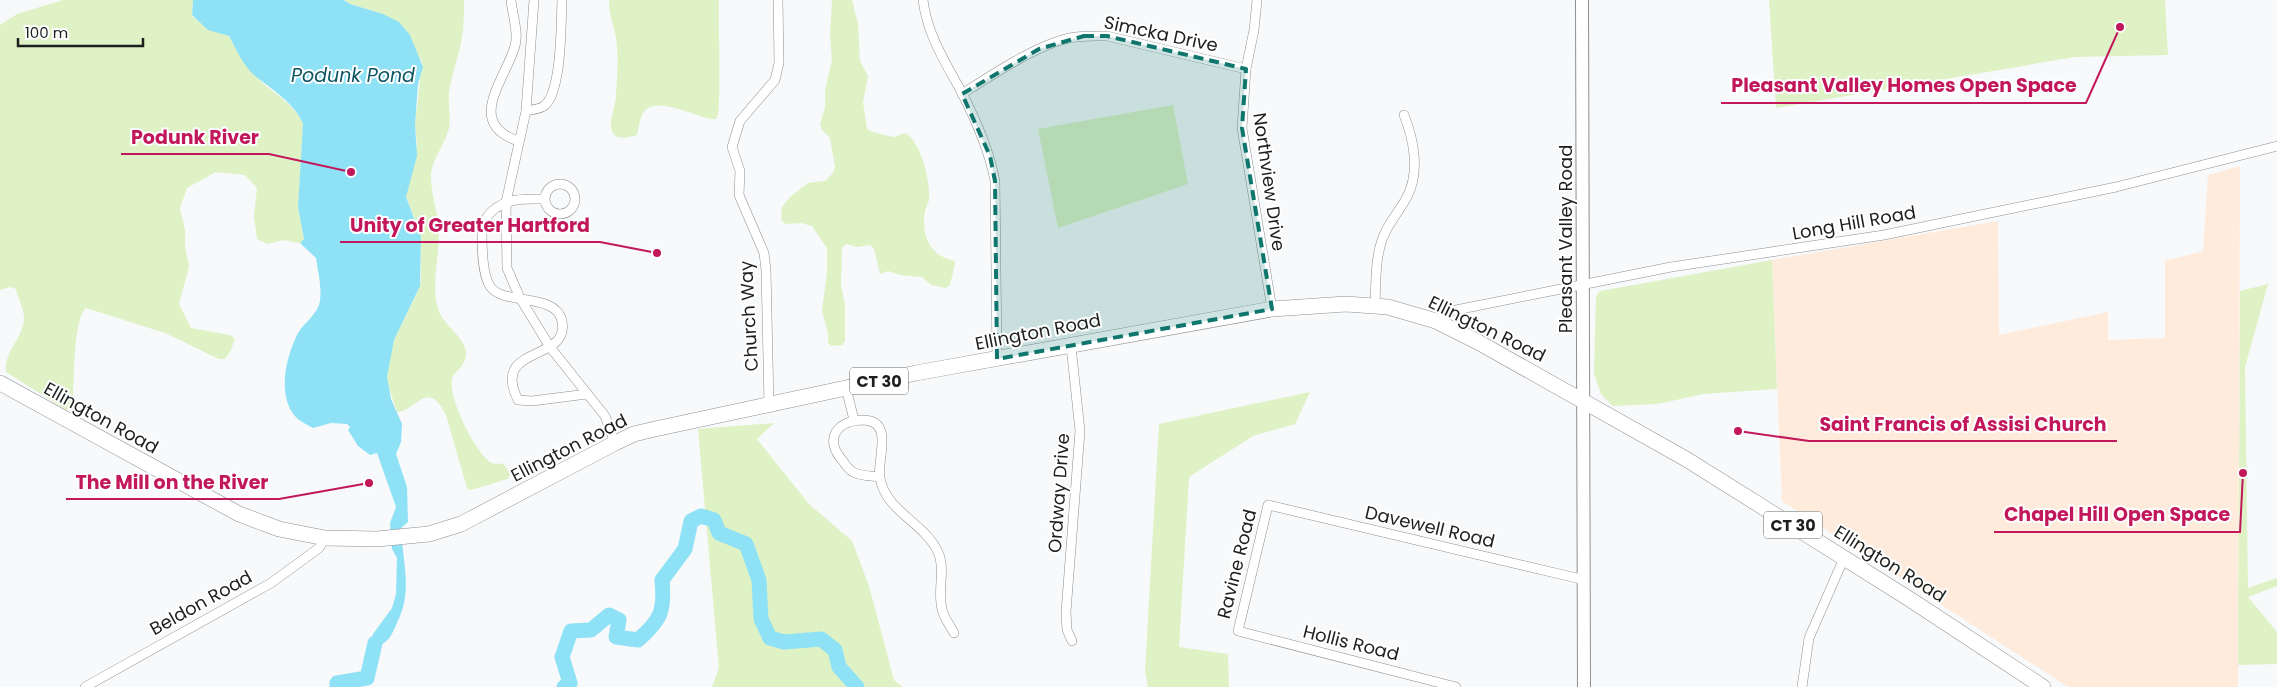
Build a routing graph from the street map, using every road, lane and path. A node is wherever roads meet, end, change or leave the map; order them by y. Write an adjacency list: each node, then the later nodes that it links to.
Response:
1 (511, 0): 8 (street)
2 (534, 0): 9 (street)
3 (562, 0): 12 (street)
4 (778, 0): 30 (street, Church Way)
5 (923, 0): 11 (street)
6 (1257, 0): 10 (street, Northview Drive)
7 (1582, 0): 18 (main road, Pleasant Valley Road)
8 (516, 44): 9 (street); 14 (street)
9 (532, 44): 12 (street)
10 (1246, 70): 11 (street, Simcka Drive); 21 (street, Northview Drive)
11 (962, 94): 25 (street)
12 (526, 111): 14 (street)
13 (1404, 115): 20 (street)
14 (518, 141): 17 (street)
15 (2277, 146): 18 (street, Long Hill Road)
16 (543, 199): 17 (street)
17 (506, 202): 19 (street); 19 (street)
18 (1585, 286): 22 (street, Long Hill Road); 29 (main road, Pleasant Valley Road)
19 (520, 298): 24 (street); 24 (street)
20 (1374, 305): 21 (main road, Ellington Road / CT 30); 22 (main road, Ellington Road / CT 30)
21 (1272, 309): 23 (main road, Ellington Road / CT 30)
22 (1436, 322): 29 (main road, Ellington Road / CT 30)
23 (1071, 346): 25 (main road, Ellington Road / CT 30); 40 (street, Ordway Drive)
24 (550, 347): 28 (street); 28 (street)
25 (997, 359): 27 (main road, Ellington Road / CT 30)
26 (0, 383): 35 (main road, Ellington Road / CT 30)
27 (846, 388): 30 (main road, Ellington Road / CT 30); 31 (street)
28 (587, 394): 32 (street)
29 (1584, 401): 36 (main road, Ellington Road / CT 30); 37 (main road, Pleasant Valley Road)
30 (769, 404): 32 (main road, Ellington Road / CT 30)
31 (854, 420): 33 (street); 33 (street)
32 (615, 443): 35 (main road, Ellington Road / CT 30)
33 (879, 477): 39 (street)
34 (1268, 505): 37 (street, Davewell Road); 38 (street, Ravine Road)
35 (325, 538): 41 (street, Beldon Road)
36 (1844, 558): 46 (street); 47 (main road, Ellington Road / CT 30)
37 (1585, 580): 45 (main road, Pleasant Valley Road)
38 (1238, 631): 44 (street, Hollis Road)
39 (954, 633)
40 (1072, 642)
41 (104, 676): 42 (street, Beldon Road); 43 (street)
42 (85, 687)
43 (104, 687)
44 (1456, 687)
45 (1584, 687)
46 (1802, 687)
47 (2043, 687)

